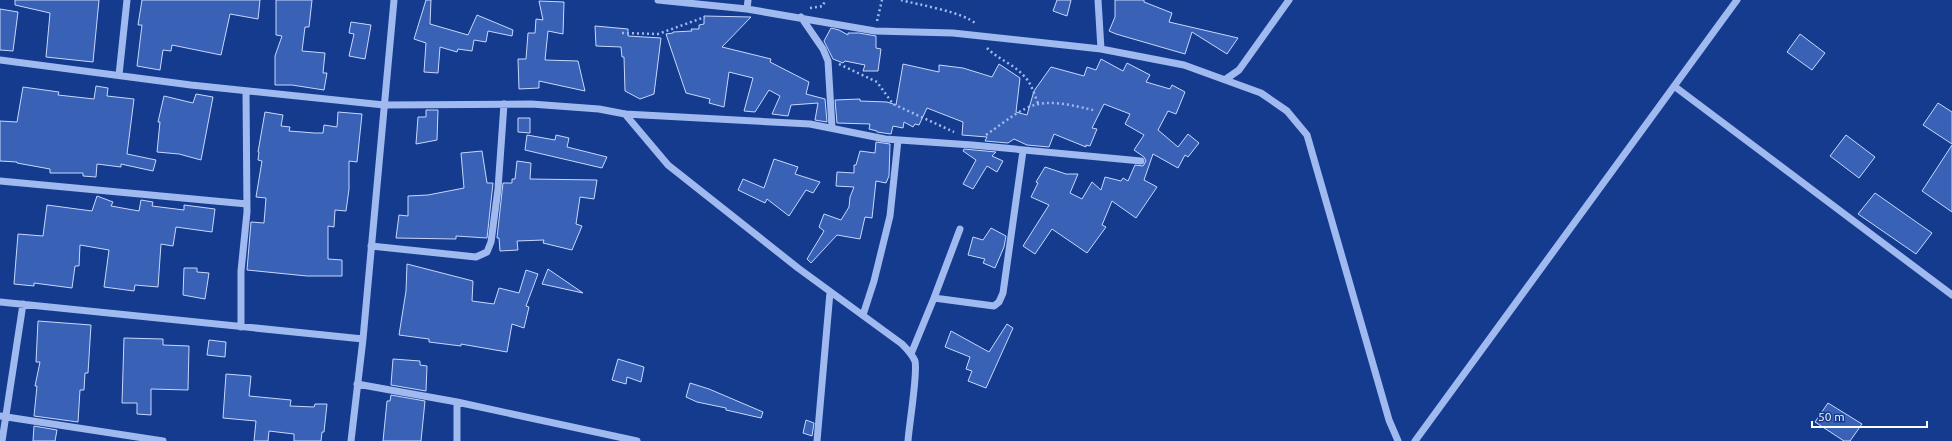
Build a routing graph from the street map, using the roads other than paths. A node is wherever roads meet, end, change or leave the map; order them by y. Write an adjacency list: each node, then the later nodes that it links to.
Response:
1 (127, 0): 12 (street)
2 (394, 0): 17 (street)
3 (658, 0): 8 (street)
4 (748, 0): 8 (street)
5 (1098, 0): 10 (street)
6 (1289, 0): 13 (street)
7 (1737, 0): 14 (street)
8 (747, 9): 9 (street)
9 (801, 17): 10 (street); 19 (street)
10 (1101, 48): 13 (street)
11 (0, 60): 12 (street)
12 (119, 76): 15 (street)
13 (1226, 79): 46 (street)
14 (1674, 86): 28 (street); 47 (street)
15 (246, 91): 17 (street); 24 (street)
16 (504, 104): 17 (street); 18 (street); 26 (street)
17 (384, 105): 26 (street)
18 (625, 114): 19 (street); 27 (street)
19 (832, 128): 20 (street)
20 (898, 140): 21 (street); 32 (street)
21 (1023, 150): 22 (street); 29 (street)
22 (1141, 161)
23 (0, 181): 24 (street)
24 (247, 204): 33 (street)
25 (960, 229): 29 (street)
26 (371, 246): 34 (street)
27 (830, 292): 32 (street); 44 (street)
28 (1952, 295)
29 (934, 298): 35 (street)
30 (0, 302): 31 (street)
31 (23, 304): 33 (street); 38 (street)
32 (863, 315): 35 (street)
33 (241, 327): 34 (street)
34 (363, 340): 36 (street)
35 (911, 354): 45 (street)
36 (357, 384): 37 (street); 41 (street)
37 (457, 402): 42 (street); 43 (street)
38 (3, 416): 39 (street); 40 (street)
39 (2, 441)
40 (164, 441)
41 (350, 441)
42 (457, 441)
43 (637, 441)
44 (817, 441)
45 (908, 441)
46 (1398, 441)
47 (1415, 441)

